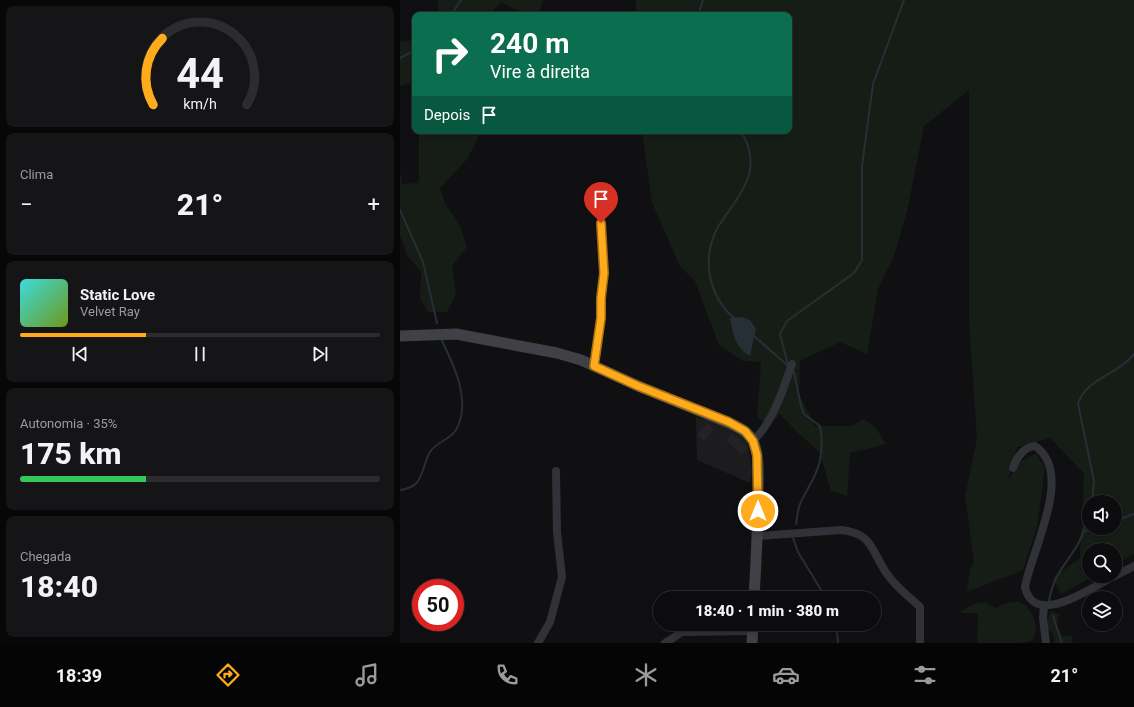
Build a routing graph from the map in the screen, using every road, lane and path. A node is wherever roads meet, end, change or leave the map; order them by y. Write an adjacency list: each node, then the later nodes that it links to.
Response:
1 (601, 223): 4 (street)
2 (400, 336): 4 (main road)
3 (792, 364): 5 (street)
4 (594, 366): 5 (main road)
5 (753, 441): 8 (main road)
6 (1013, 468): 13 (street)
7 (556, 471): 16 (street)
8 (758, 536): 12 (main road); 19 (street)
9 (1134, 566): 10 (street)
10 (1122, 572)
11 (1101, 583): 13 (street)
12 (754, 591)
13 (1044, 606): 20 (street)
14 (700, 631): 17 (street)
15 (753, 631): 18 (main road)
16 (538, 643)
17 (665, 643)
18 (752, 643)
19 (920, 643)
20 (1046, 643)

